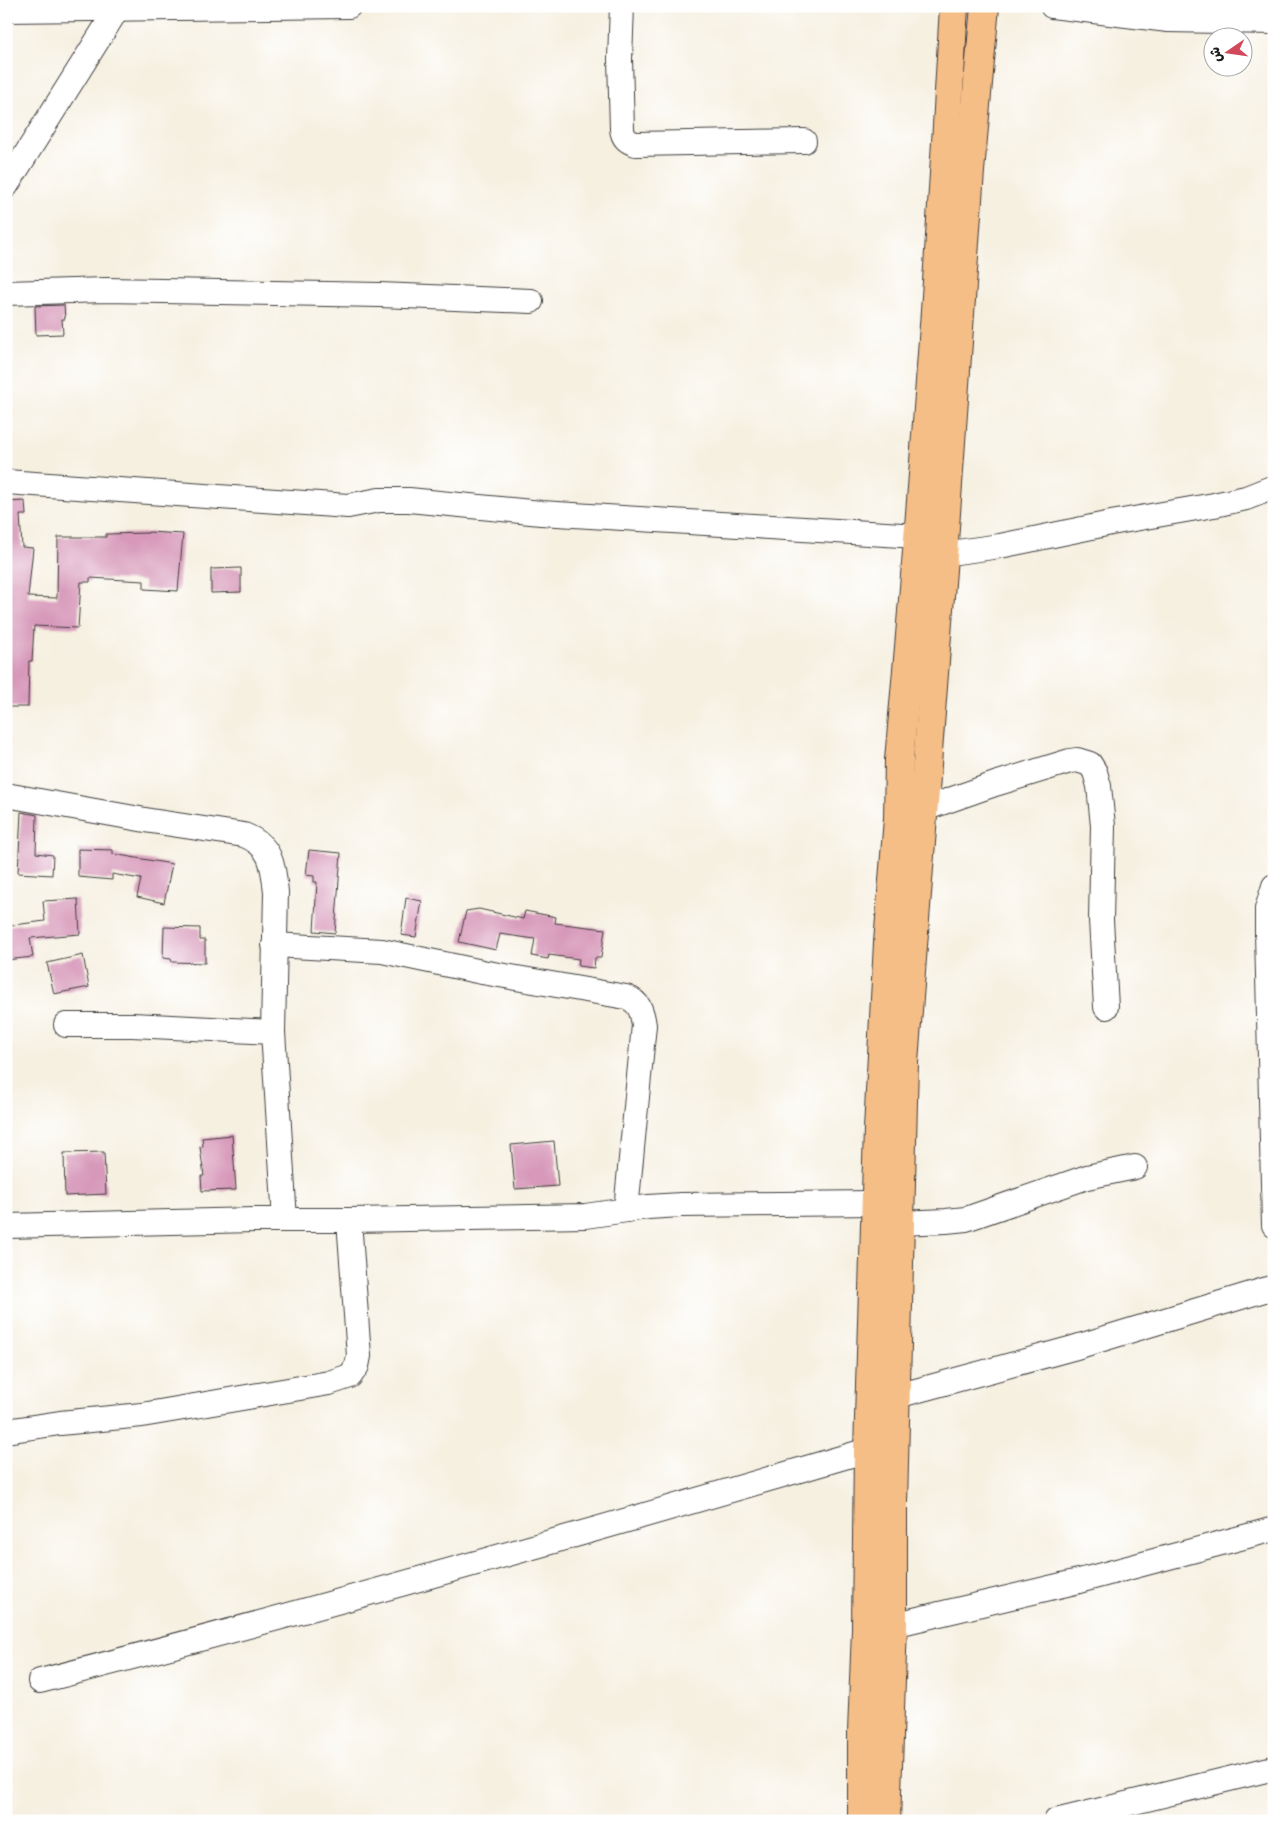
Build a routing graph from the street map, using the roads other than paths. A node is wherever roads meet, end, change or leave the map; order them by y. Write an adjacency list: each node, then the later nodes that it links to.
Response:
1 (350, 6): 6 (street)
2 (622, 6): 9 (street)
3 (954, 6): 15 (main road)
4 (986, 6): 16 (main road)
5 (1052, 6): 8 (street)
6 (117, 8): 7 (street); 10 (street)
7 (6, 10)
8 (1274, 22)
9 (804, 141)
10 (6, 186)
11 (6, 293): 12 (street)
12 (531, 301)
13 (6, 482): 15 (street)
14 (1274, 487): 16 (street)
15 (918, 536): 18 (main road)
16 (943, 554): 18 (main road)
17 (6, 795): 20 (street)
18 (911, 814): 21 (street); 25 (main road); 29 (main road)
19 (1274, 886): 30 (street)
20 (274, 945): 23 (street); 26 (street)
21 (1106, 1007)
22 (66, 1025): 23 (street)
23 (273, 1032): 27 (street)
24 (1135, 1167): 29 (street)
25 (876, 1203): 26 (street); 35 (main road)
26 (626, 1210): 28 (street)
27 (285, 1220): 28 (street); 31 (street)
28 (349, 1220): 34 (street)
29 (901, 1223): 33 (main road)
30 (1274, 1225)
31 (6, 1226)
32 (1274, 1287): 33 (street)
33 (897, 1396): 37 (main road)
34 (6, 1431)
35 (868, 1450): 38 (street); 40 (main road)
36 (1274, 1530): 37 (street)
37 (893, 1625): 41 (main road)
38 (40, 1681)
39 (1274, 1768): 42 (street)
40 (862, 1821)
41 (886, 1821)
42 (1056, 1821)

